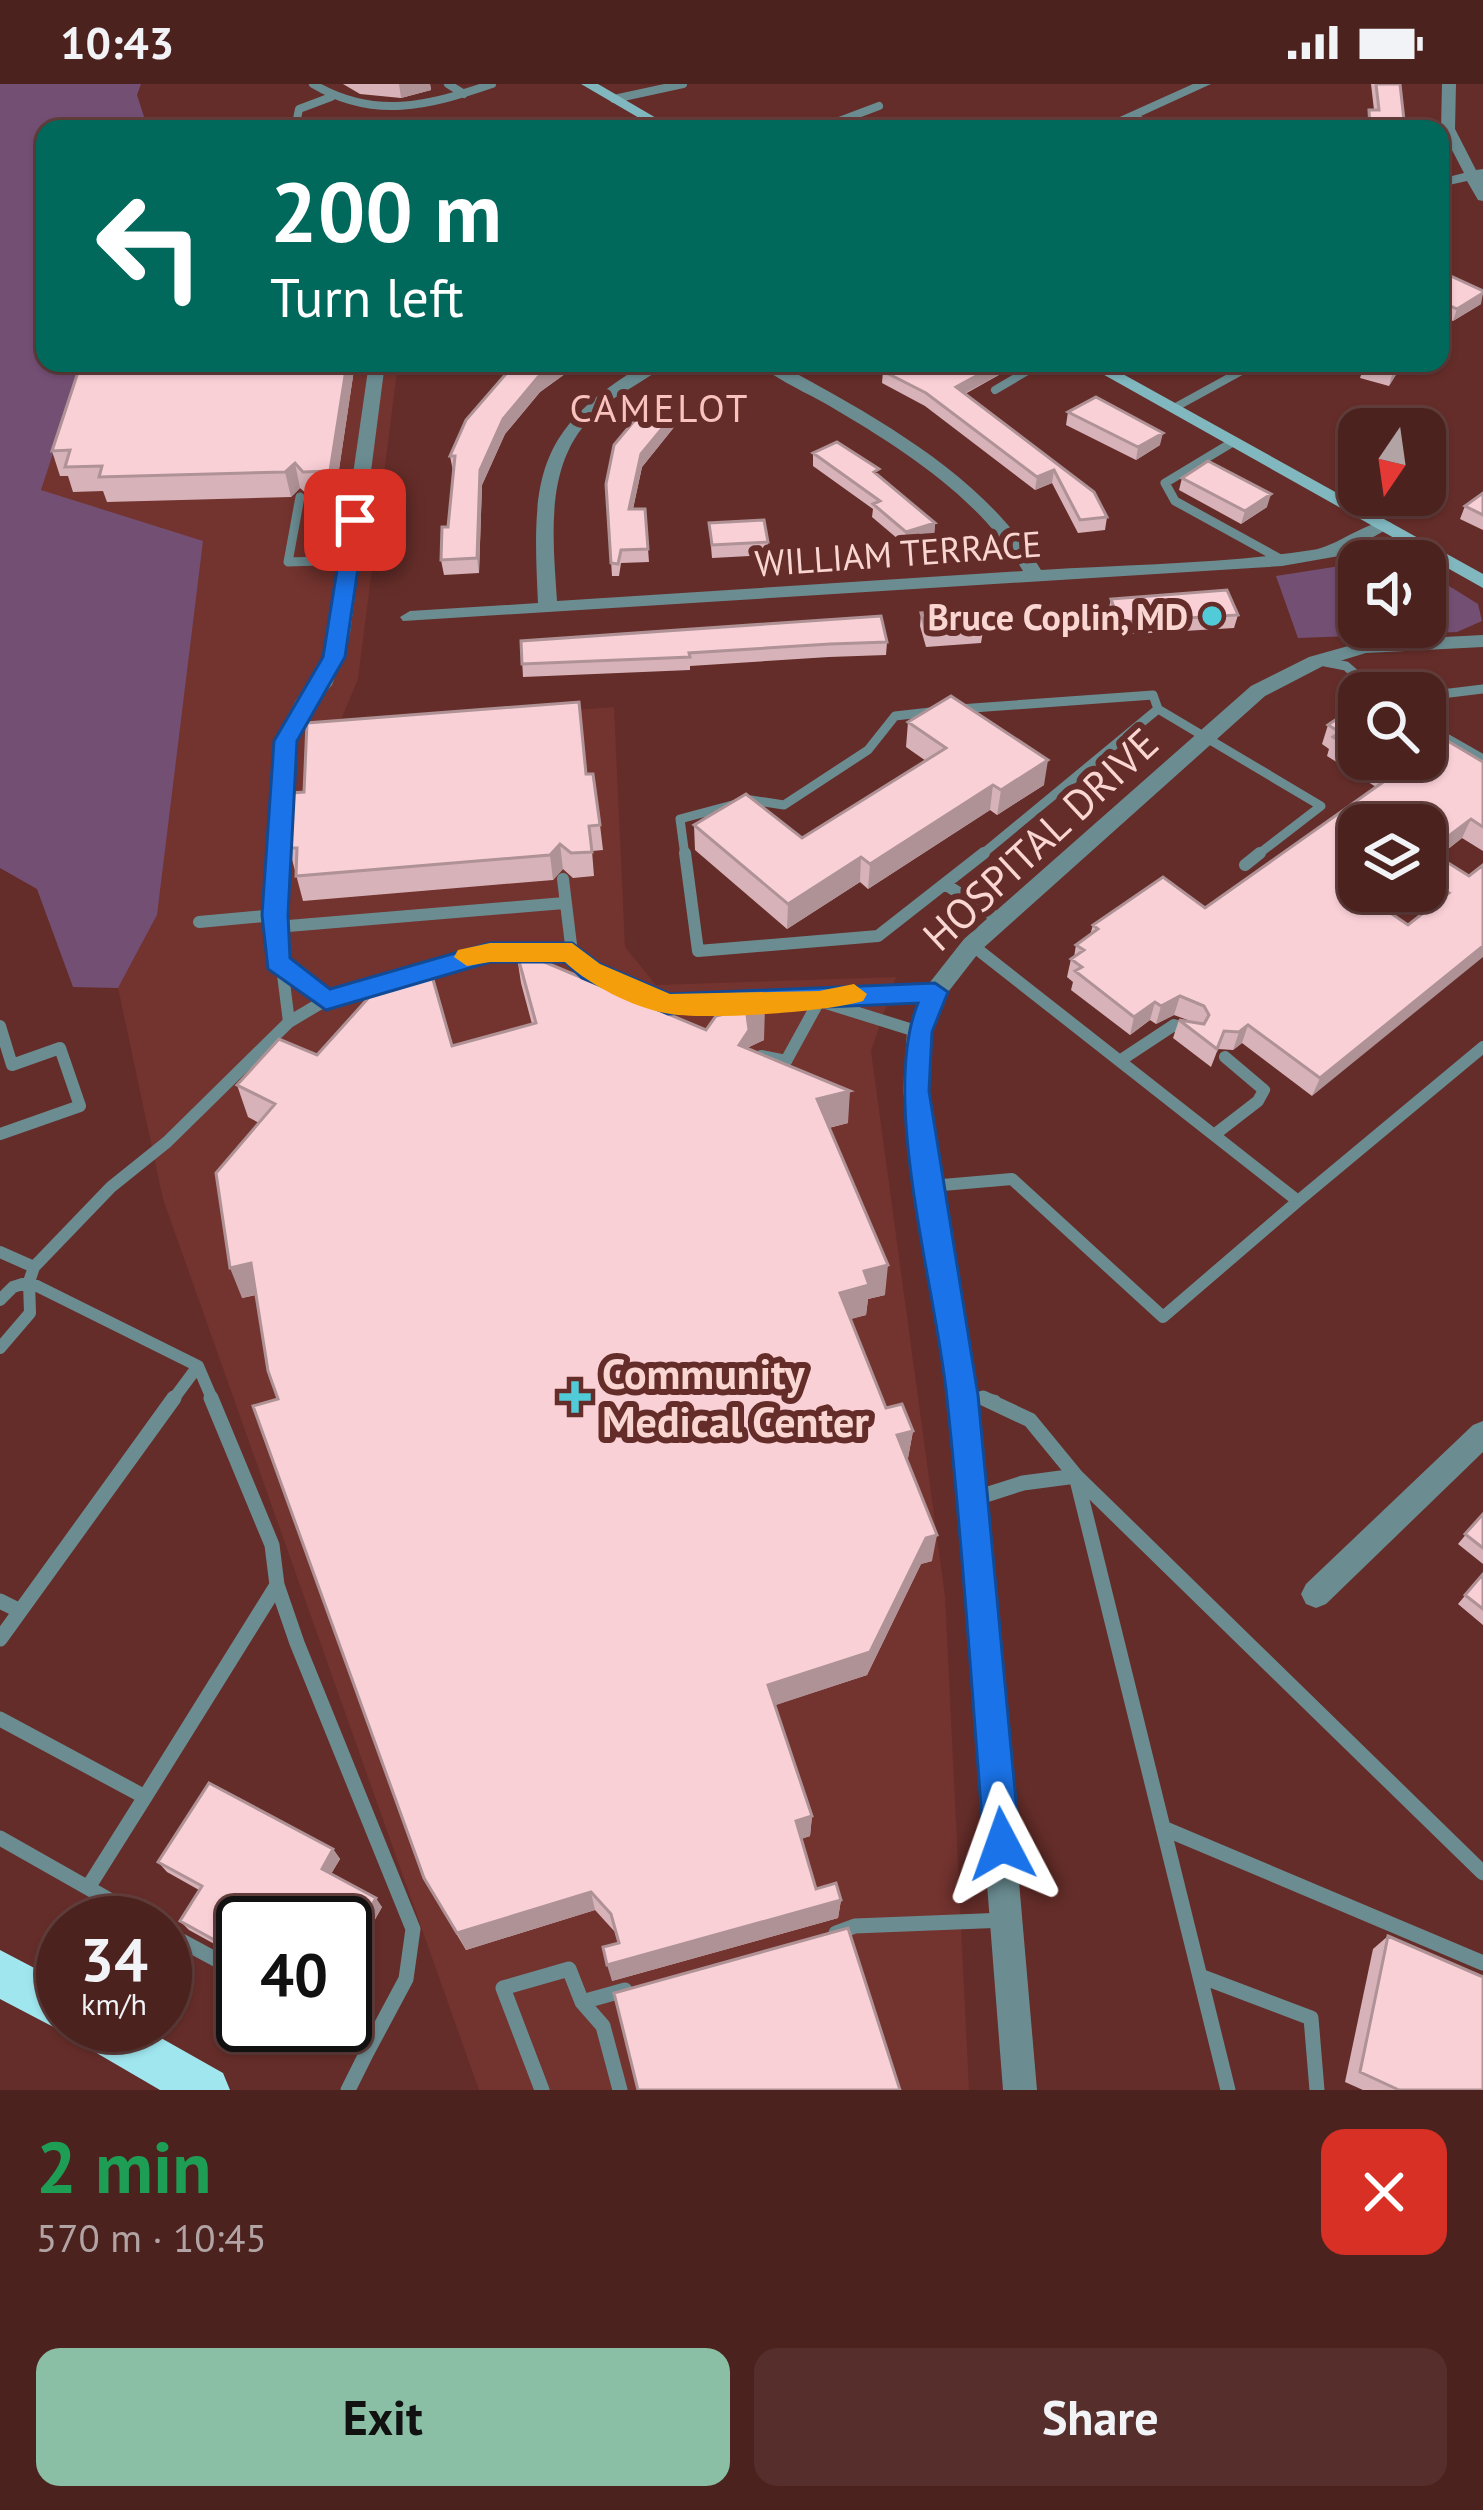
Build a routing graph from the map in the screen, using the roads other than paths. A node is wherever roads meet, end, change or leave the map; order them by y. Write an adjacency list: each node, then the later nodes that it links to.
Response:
1 (313, 84): 9 (lane)
2 (448, 84): 8 (lane)
3 (492, 84): 8 (lane)
4 (588, 84): 10 (main road)
5 (683, 84): 10 (lane)
6 (1204, 84): 12 (street)
7 (1449, 84): 18 (street)
8 (464, 94): 9 (lane)
9 (331, 97): 13 (lane)
10 (614, 99): 14 (main road)
11 (879, 106): 15 (lane)
12 (1130, 116): 16 (street); 17 (street)
13 (297, 120)
14 (652, 120)
15 (842, 120)
16 (1121, 120)
17 (1139, 120)
18 (1448, 120)
19 (1449, 131): 20 (street)
20 (1478, 175): 21 (street)
21 (1483, 197)
22 (376, 372): 35 (street)
23 (645, 372): 39 (street)
24 (780, 372): 37 (street)
25 (1026, 372): 28 (lane)
26 (1108, 372): 29 (main road)
27 (1240, 372): 29 (lane)
28 (995, 390)
29 (1174, 408): 30 (main road)
30 (1233, 442): 32 (main road); 36 (lane)
31 (300, 497): 35 (lane)
32 (1338, 501)
33 (1365, 516): 34 (main road)
34 (1384, 526): 36 (street, WILLIAM TERRACE); 38 (main road)
35 (350, 560): 49 (street)
36 (1282, 560): 37 (street, WILLIAM TERRACE)
37 (1036, 578): 39 (street, WILLIAM TERRACE)
38 (1483, 582)
39 (548, 608): 40 (street, WILLIAM TERRACE)
40 (410, 617)
41 (1483, 641): 42 (street, HOSPITAL DRIVE)
42 (1313, 660): 43 (lane); 47 (street, HOSPITAL DRIVE)
43 (1353, 672)
44 (1483, 689): 45 (lane)
45 (1446, 693)
46 (1158, 709): 47 (lane); 53 (lane); 53 (lane)
47 (1208, 736): 51 (lane); 55 (street, HOSPITAL DRIVE)
48 (1446, 738): 50 (lane)
49 (286, 741): 56 (lane)
50 (1483, 759)
51 (1245, 865)
52 (562, 879): 54 (lane)
53 (946, 884): 55 (lane)
54 (564, 903): 56 (lane); 59 (lane)
55 (1000, 920): 58 (street, HOSPITAL DRIVE)
56 (275, 921): 57 (lane); 60 (lane)
57 (199, 922)
58 (972, 945): 61 (street, HOSPITAL DRIVE); 73 (lane)
59 (572, 952): 62 (lane); 64 (lane)
60 (277, 962): 62 (lane); 65 (lane)
61 (935, 992): 63 (lane); 68 (street, HOSPITAL DRIVE)
62 (326, 1000): 65 (lane)
63 (819, 1001): 64 (lane); 68 (lane); 71 (lane)
64 (668, 1004): 66 (lane)
65 (289, 1022): 79 (lane)
66 (686, 1022)
67 (0, 1026): 74 (lane)
68 (919, 1032): 76 (street, HOSPITAL DRIVE)
69 (1193, 1034): 73 (lane)
70 (1483, 1046): 77 (lane)
71 (755, 1054)
72 (1225, 1057): 75 (lane)
73 (1121, 1060): 75 (lane)
74 (0, 1135)
75 (1214, 1135): 77 (lane)
76 (930, 1186): 77 (lane); 83 (street, HOSPITAL DRIVE)
77 (1298, 1201)
78 (0, 1252): 79 (lane)
79 (31, 1275): 80 (lane); 81 (lane); 82 (lane)
80 (0, 1300)
81 (0, 1348)
82 (198, 1366): 87 (lane); 90 (lane)
83 (963, 1395): 85 (lane); 86 (street, HOSPITAL DRIVE)
84 (1483, 1434): 88 (street)
85 (1076, 1476): 86 (lane); 94 (lane); 96 (lane)
86 (972, 1499): 99 (street, HOSPITAL DRIVE)
87 (278, 1586): 93 (lane); 107 (lane)
88 (1316, 1594)
89 (0, 1601): 90 (lane)
90 (20, 1611): 91 (lane)
91 (0, 1639)
92 (0, 1719): 93 (lane)
93 (145, 1797): 97 (lane)
94 (1163, 1828): 101 (lane); 103 (lane)
95 (0, 1838): 97 (lane)
96 (1483, 1873)
97 (89, 1886): 98 (lane)
98 (105, 1896)
99 (1007, 1920): 100 (lane); 114 (street, HOSPITAL DRIVE)
100 (821, 1937)
101 (1483, 1963)
102 (0, 1973): 105 (highway)
103 (1200, 1976): 115 (lane); 116 (lane)
104 (647, 1984): 106 (lane)
105 (36, 1994)
106 (582, 2002): 112 (lane); 113 (lane)
107 (372, 2044)
108 (139, 2052): 110 (highway)
109 (368, 2052): 111 (lane)
110 (206, 2090)
111 (348, 2090)
112 (542, 2090)
113 (620, 2090)
114 (1020, 2090)
115 (1228, 2090)
116 (1317, 2090)

